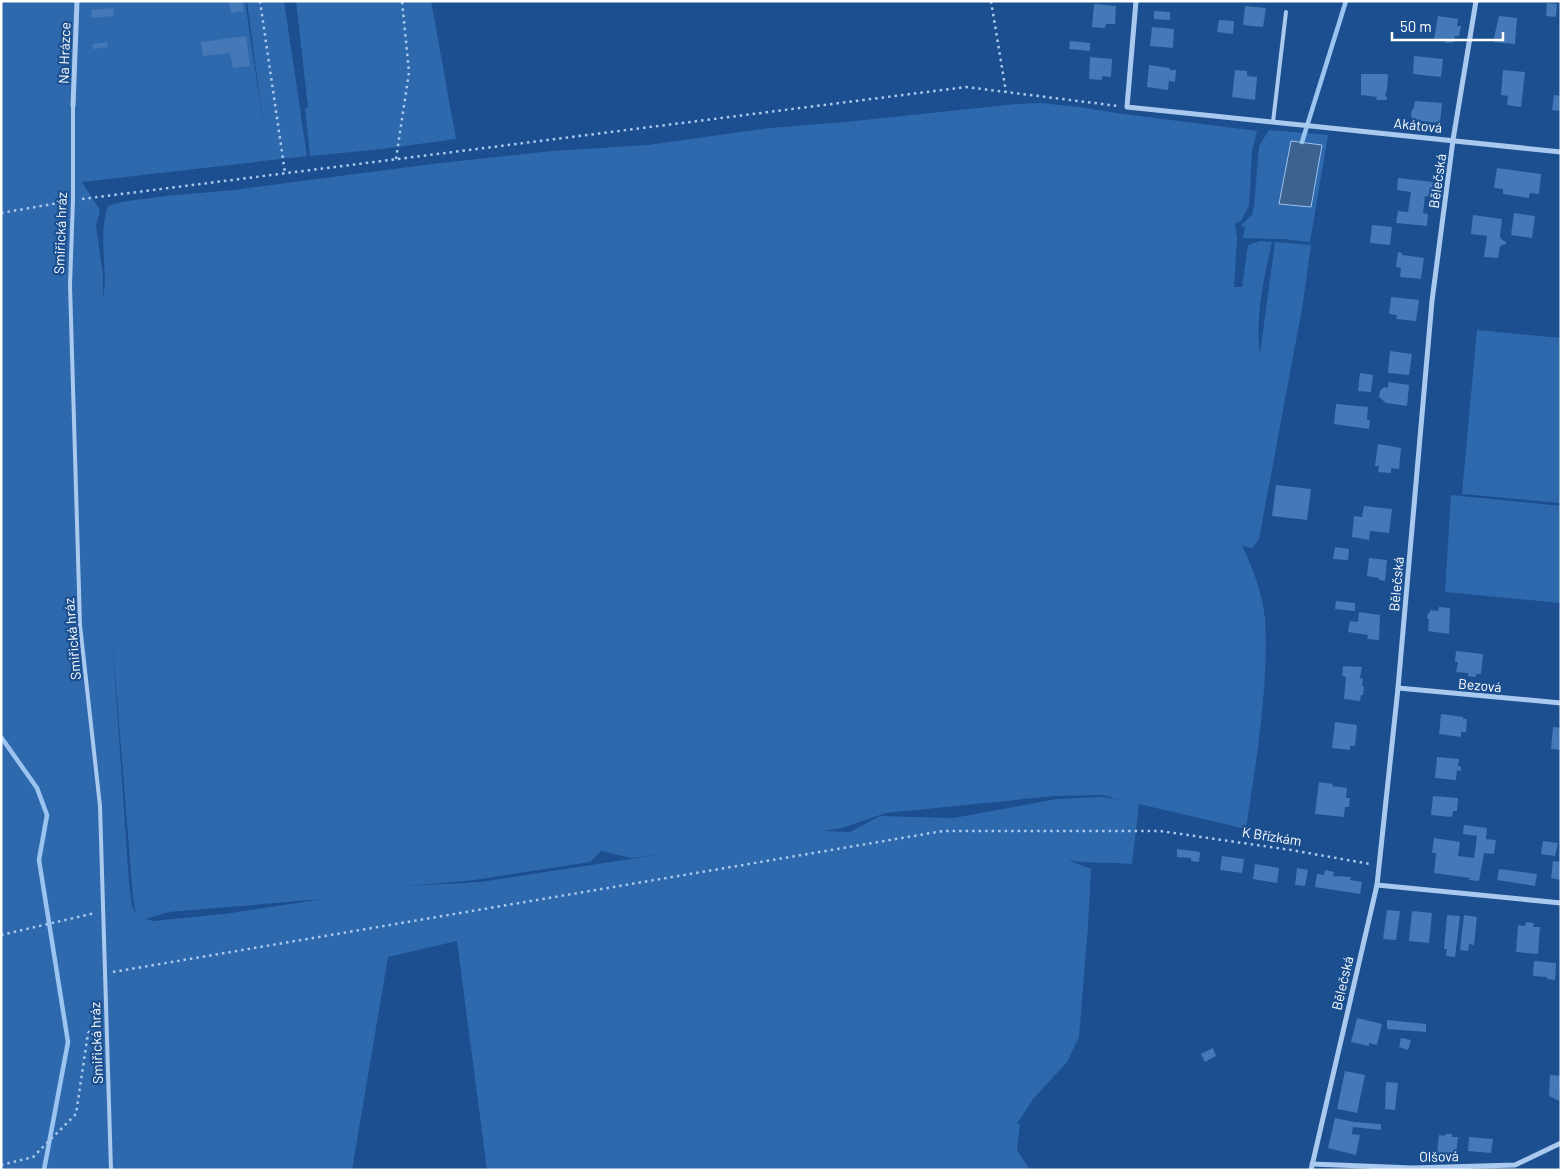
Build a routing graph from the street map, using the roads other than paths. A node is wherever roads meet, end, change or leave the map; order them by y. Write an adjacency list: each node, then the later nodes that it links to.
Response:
1 (77, 1): 5 (street, Na Hrázce)
2 (1136, 1): 6 (street, Akátová)
3 (1476, 1): 7 (street, Bělečská)
4 (1286, 12): 6 (lane)
5 (73, 106): 15 (lane, Smiřická hráz)
6 (1273, 122): 7 (street, Akátová)
7 (1454, 140): 8 (street, Akátová); 9 (street, Bělečská)
8 (1561, 152)
9 (1398, 688): 10 (street, Bezová); 11 (street, Bělečská)
10 (1561, 703)
11 (1377, 885): 12 (street); 14 (street, Bělečská)
12 (1561, 903)
13 (1561, 1143): 14 (street, Olšová)
14 (1311, 1167)
15 (111, 1170)

